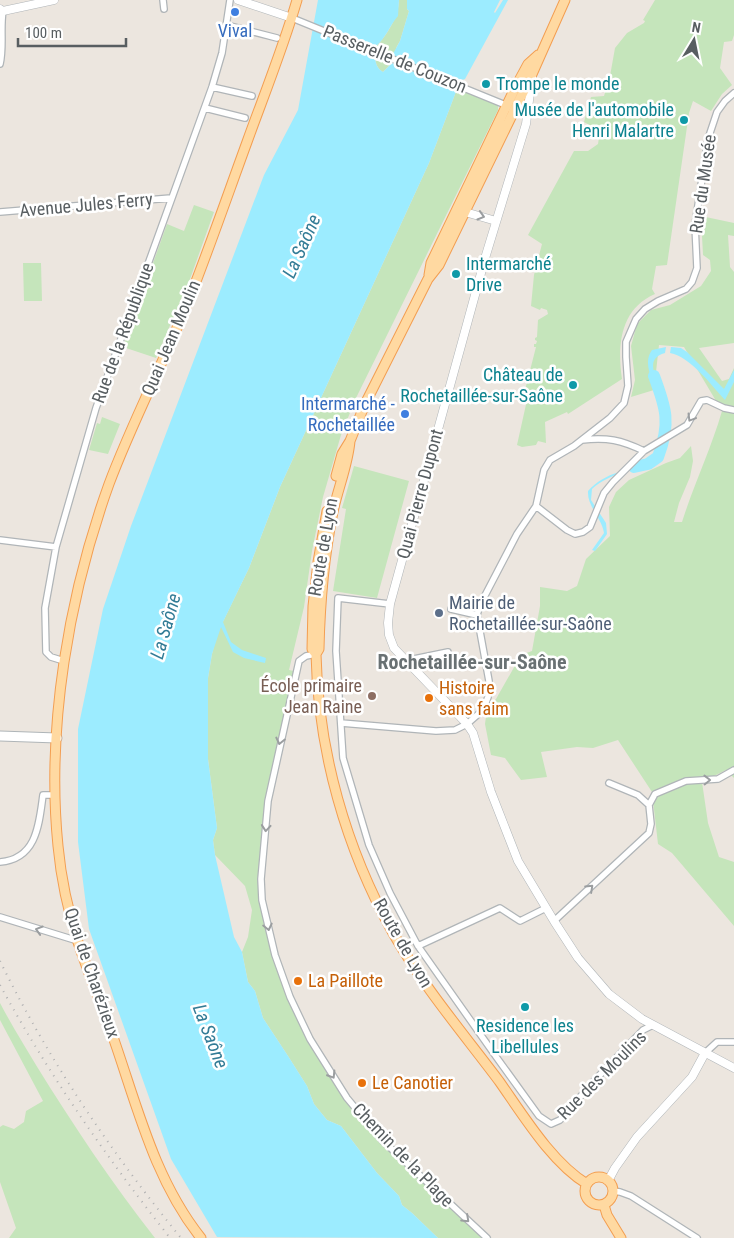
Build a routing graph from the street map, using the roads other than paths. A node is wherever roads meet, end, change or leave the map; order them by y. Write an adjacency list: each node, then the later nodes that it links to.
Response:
1 (54, 0): 7 (street)
2 (163, 0): 8 (street)
3 (230, 0): 11 (street, Rue de la République)
4 (238, 0): 10 (street)
5 (297, 0): 10 (main road, Quai Jean Moulin)
6 (565, 0): 14 (main road, Quai Pierre Dupont)
7 (26, 3): 9 (street)
8 (164, 9)
9 (1, 10): 12 (street)
10 (297, 20): 20 (street, Passerelle de Couzon); 40 (main road, Quai Jean Moulin)
11 (227, 25): 13 (street); 17 (street, Rue de la République)
12 (0, 31): 15 (street)
13 (277, 38)
14 (540, 54): 16 (main road, Quai Pierre Dupont); 20 (main road, Quai Pierre Dupont)
15 (0, 64)
16 (533, 72): 20 (main road, Quai Pierre Dupont); 23 (street, Quai Pierre Dupont)
17 (212, 87): 19 (street); 21 (street, Rue de la République)
18 (734, 93): 30 (street, Rue du Musée)
19 (252, 96)
20 (511, 107): 23 (street); 26 (main road, Route de Lyon); 28 (main road, Route de Lyon)
21 (205, 108): 22 (street); 24 (street, Rue de la République)
22 (245, 118)
23 (526, 124): 27 (street, Quai Pierre Dupont)
24 (171, 198): 25 (street, Avenue Jules Ferry); 34 (street, Rue de la République)
25 (0, 212)
26 (465, 212): 27 (street, one-way to 27); 28 (main road, Route de Lyon)
27 (496, 221): 35 (street, Quai Pierre Dupont)
28 (428, 279): 39 (main road, Route de Lyon)
29 (734, 410): 31 (street, one-way to 31)
30 (581, 440): 31 (street); 32 (street, Rue du Musée)
31 (644, 451): 32 (street)
32 (536, 506): 37 (street, Rue du Musée)
33 (0, 540): 34 (street)
34 (56, 547): 40 (street, Rue de la République)
35 (390, 604): 41 (street, Quai Pierre Dupont); 42 (street)
36 (451, 609): 37 (street)
37 (477, 615): 43 (street)
38 (448, 652): 41 (street)
39 (316, 654): 61 (main road, Route de Lyon); 65 (street, Chemin de la Plage, one-way to 65)
40 (64, 661): 45 (main road, Quai de Charézieux)
41 (404, 661): 43 (street, Quai Pierre Dupont)
42 (341, 723): 43 (street); 55 (street)
43 (467, 724): 51 (street)
44 (0, 736): 45 (main road)
45 (57, 738): 48 (main road, Quai de Charézieux)
46 (734, 770): 49 (street, one-way to 46)
47 (609, 783): 49 (street)
48 (55, 795): 50 (street); 54 (main road, Quai de Charézieux)
49 (649, 805): 53 (street, one-way to 49)
50 (0, 862)
51 (546, 908): 53 (street); 55 (street)
52 (0, 918): 54 (street, one-way to 52)
53 (554, 921): 56 (street)
54 (78, 942): 64 (main road, Quai de Charézieux)
55 (418, 946): 56 (street, Rue des Moulins)
56 (654, 1025): 58 (street)
57 (734, 1042): 58 (street)
58 (705, 1053): 59 (street); 60 (street)
59 (734, 1068)
60 (608, 1181): 61 (main road); 62 (main road)
61 (588, 1184): 63 (main road)
62 (613, 1192): 63 (main road); 67 (street)
63 (604, 1204): 66 (main road)
64 (201, 1238)
65 (487, 1238)
66 (621, 1238)
67 (697, 1238)

